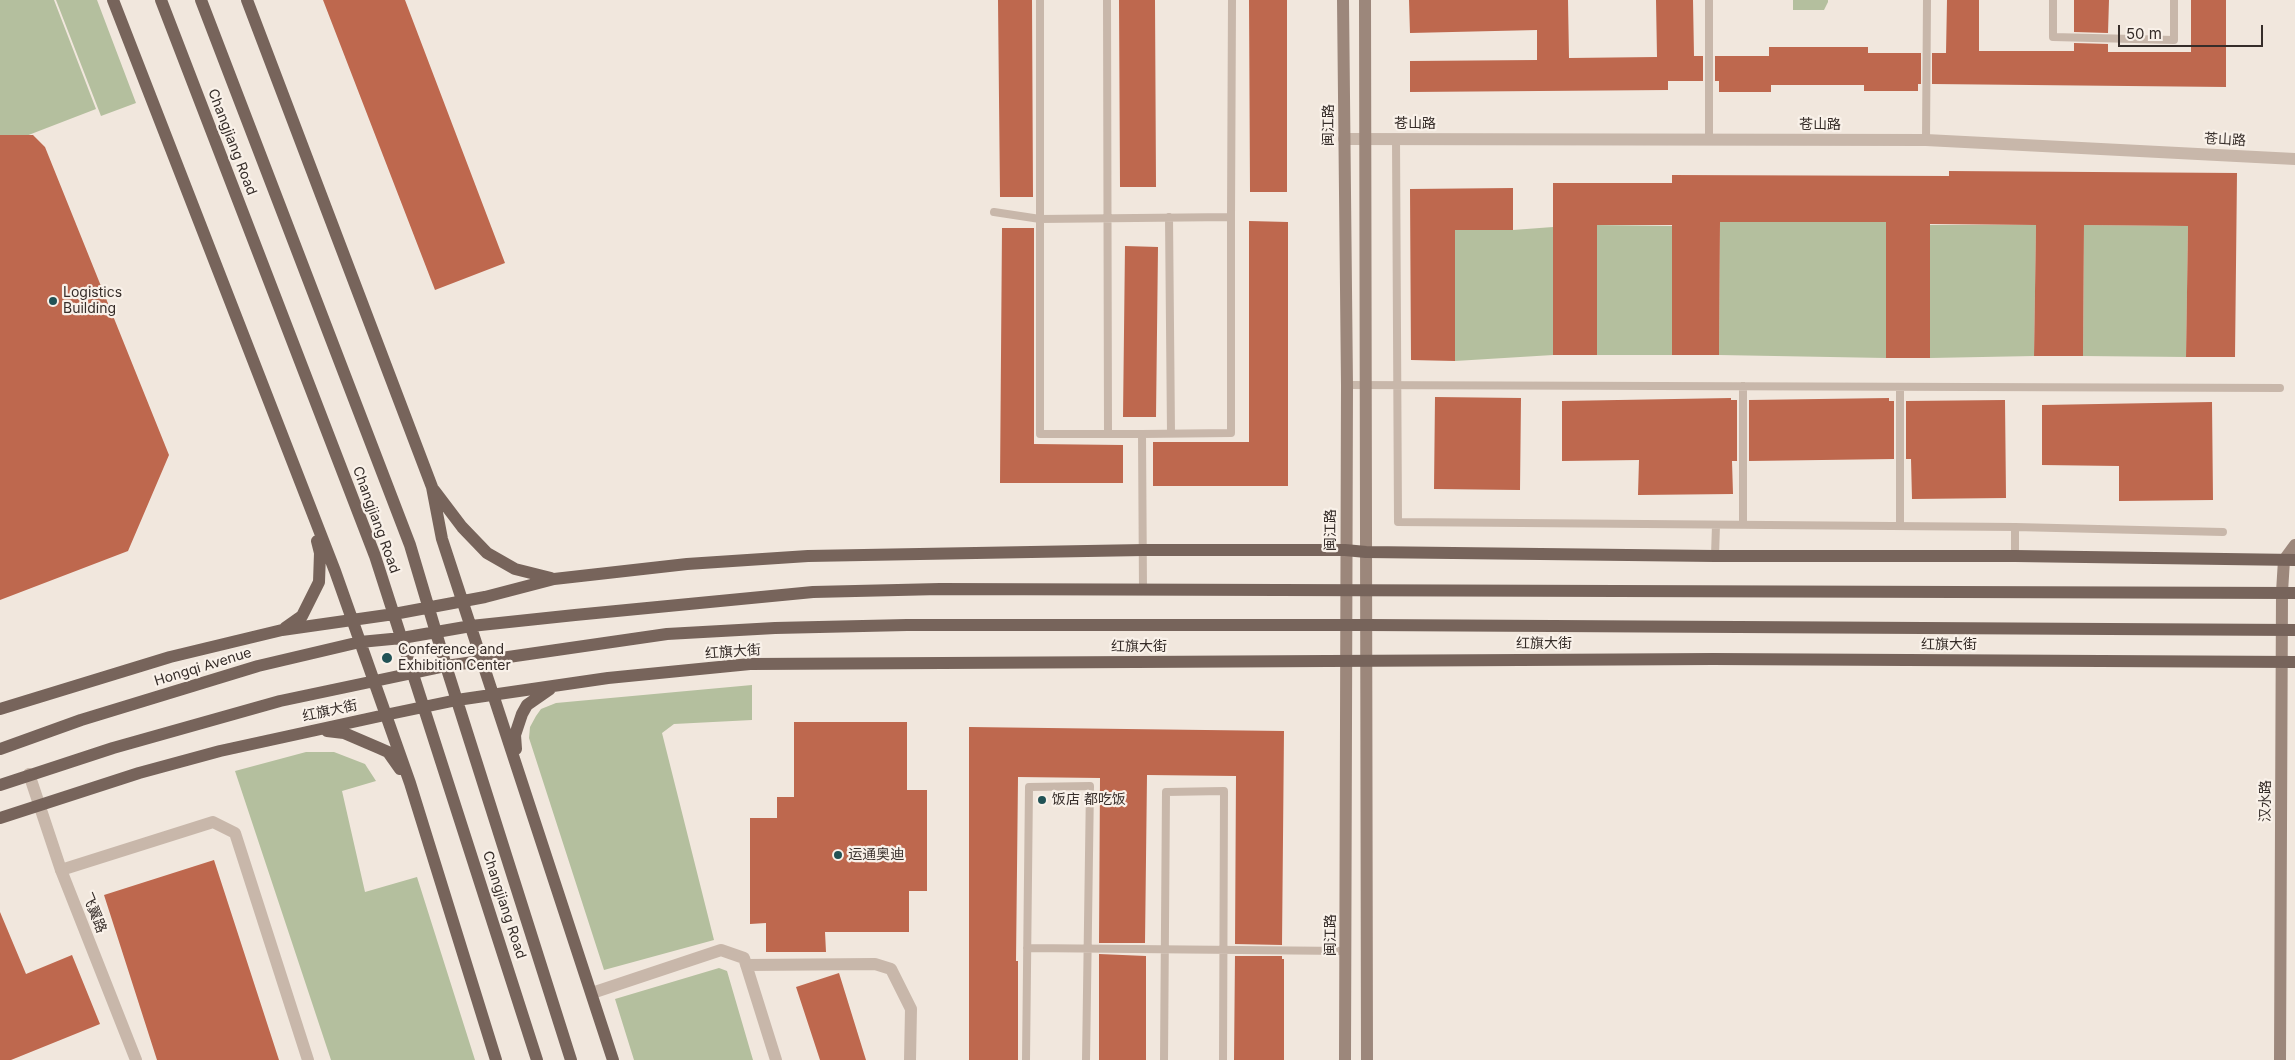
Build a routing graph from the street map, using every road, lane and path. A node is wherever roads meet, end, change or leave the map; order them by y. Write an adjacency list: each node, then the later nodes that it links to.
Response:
1 (113, 0): 35 (main road)
2 (161, 0): 55 (main road, Changjiang Road)
3 (202, 0): 54 (main road, Changjiang Road)
4 (247, 0): 34 (main road)
5 (1040, 0): 24 (lane)
6 (1108, 0): 23 (lane)
7 (1232, 0): 21 (lane)
8 (1343, 0): 14 (main road, 闽江路)
9 (1365, 0): 15 (main road)
10 (1709, 0): 17 (lane)
11 (1927, 0): 18 (lane)
12 (2053, 0): 13 (lane)
13 (2174, 0)
14 (1344, 139): 15 (street, 苍山路); 25 (main road, 闽江路)
15 (1365, 139): 16 (street, 苍山路); 26 (main road)
16 (1396, 139): 17 (street, 苍山路); 27 (lane)
17 (1709, 140): 18 (street, 苍山路)
18 (1926, 140): 19 (street, 苍山路)
19 (2295, 159)
20 (994, 212): 24 (lane)
21 (1231, 216): 22 (lane); 31 (lane)
22 (1168, 217): 23 (lane); 31 (lane)
23 (1107, 218): 24 (lane); 32 (lane)
24 (1040, 219): 32 (lane)
25 (1347, 385): 26 (lane); 43 (main road, 闽江路)
26 (1366, 385): 27 (lane); 44 (main road)
27 (1396, 385): 28 (lane); 36 (lane)
28 (1743, 386): 29 (lane); 37 (lane)
29 (1900, 387): 30 (lane); 38 (lane)
30 (2280, 388)
31 (1171, 433): 33 (lane)
32 (1108, 434): 33 (lane)
33 (1142, 434): 42 (lane)
34 (432, 487): 48 (main road); 53 (main road)
35 (312, 511): 56 (main road); 60 (main road)
36 (1716, 525): 37 (lane); 45 (lane)
37 (1743, 525): 38 (lane)
38 (1900, 526): 39 (lane)
39 (2015, 527): 40 (lane); 46 (lane)
40 (2223, 532)
41 (2295, 545): 47 (main road)
42 (1143, 550): 43 (main road); 48 (main road); 49 (lane)
43 (1346, 550): 44 (main road); 50 (main road, 闽江路)
44 (1366, 552): 45 (main road); 51 (main road)
45 (1715, 556): 46 (main road)
46 (2015, 556): 47 (main road)
47 (2290, 560): 52 (main road, 汉水路)
48 (554, 579): 53 (main road)
49 (1143, 590): 50 (main road); 59 (main road)
50 (1346, 591): 51 (main road); 57 (main road, 闽江路)
51 (1366, 591): 52 (main road); 58 (main road)
52 (2289, 592): 61 (main road, 汉水路)
53 (461, 600): 54 (main road); 59 (main road)
54 (429, 606): 55 (main road); 62 (main road, Changjiang Road)
55 (394, 614): 56 (main road); 63 (main road, Changjiang Road)
56 (352, 621): 60 (main road); 64 (main road)
57 (1346, 625): 58 (main road, 红旗大街); 66 (main road, 红旗大街); 67 (main road, 闽江路)
58 (1366, 625): 61 (main road, 红旗大街); 65 (main road)
59 (471, 626): 62 (main road); 66 (main road)
60 (282, 630): 77 (main road)
61 (2289, 630): 68 (main road, 汉水路)
62 (436, 632): 63 (main road, Hongqi Avenue); 70 (main road, Changjiang Road)
63 (402, 638): 64 (main road, Hongqi Avenue); 71 (main road, Changjiang Road)
64 (360, 642): 72 (main road); 80 (main road, Hongqi Avenue)
65 (1366, 660): 67 (main road, 红旗大街); 68 (main road, 红旗大街); 108 (main road)
66 (483, 661): 70 (main road, 红旗大街); 74 (main road)
67 (1346, 661): 73 (main road, 红旗大街); 92 (main road, 闽江路)
68 (2282, 662): 69 (main road, 红旗大街); 109 (main road, 汉水路)
69 (2295, 662)
70 (446, 666): 71 (main road, 红旗大街); 75 (main road, Changjiang Road)
71 (414, 673): 72 (main road); 76 (main road, Changjiang Road)
72 (373, 682): 78 (main road); 81 (main road)
73 (554, 686): 74 (main road, 红旗大街); 82 (main road)
74 (494, 694): 75 (main road, 红旗大街); 82 (main road)
75 (457, 700): 76 (main road, 红旗大街); 99 (main road, Changjiang Road)
76 (424, 707): 78 (main road, 红旗大街); 98 (main road, Changjiang Road)
77 (0, 709)
78 (385, 715): 79 (main road, 红旗大街); 83 (main road)
79 (315, 730): 83 (main road); 85 (main road, 红旗大街)
80 (0, 749)
81 (29, 774): 84 (main road); 85 (street, 飞翼路)
82 (520, 779): 94 (main road)
83 (410, 783): 97 (main road)
84 (0, 785)
85 (39, 804): 86 (main road, 红旗大街); 87 (street, 飞翼路)
86 (0, 818)
87 (61, 870): 95 (street, 飞翼路); 96 (street)
88 (1027, 948): 90 (lane); 90 (lane); 103 (lane)
89 (1165, 948): 90 (lane); 91 (lane); 91 (lane); 105 (lane)
90 (1087, 949): 104 (lane)
91 (1223, 950): 92 (lane); 106 (lane)
92 (1346, 951): 107 (main road, 闽江路)
93 (746, 966): 94 (street); 101 (street); 102 (street)
94 (592, 993): 100 (main road)
95 (136, 1060)
96 (308, 1060)
97 (496, 1060)
98 (537, 1060)
99 (571, 1060)
100 (613, 1060)
101 (776, 1060)
102 (910, 1060)
103 (1026, 1060)
104 (1086, 1060)
105 (1164, 1060)
106 (1223, 1060)
107 (1345, 1060)
108 (1367, 1060)
109 (2280, 1060)

